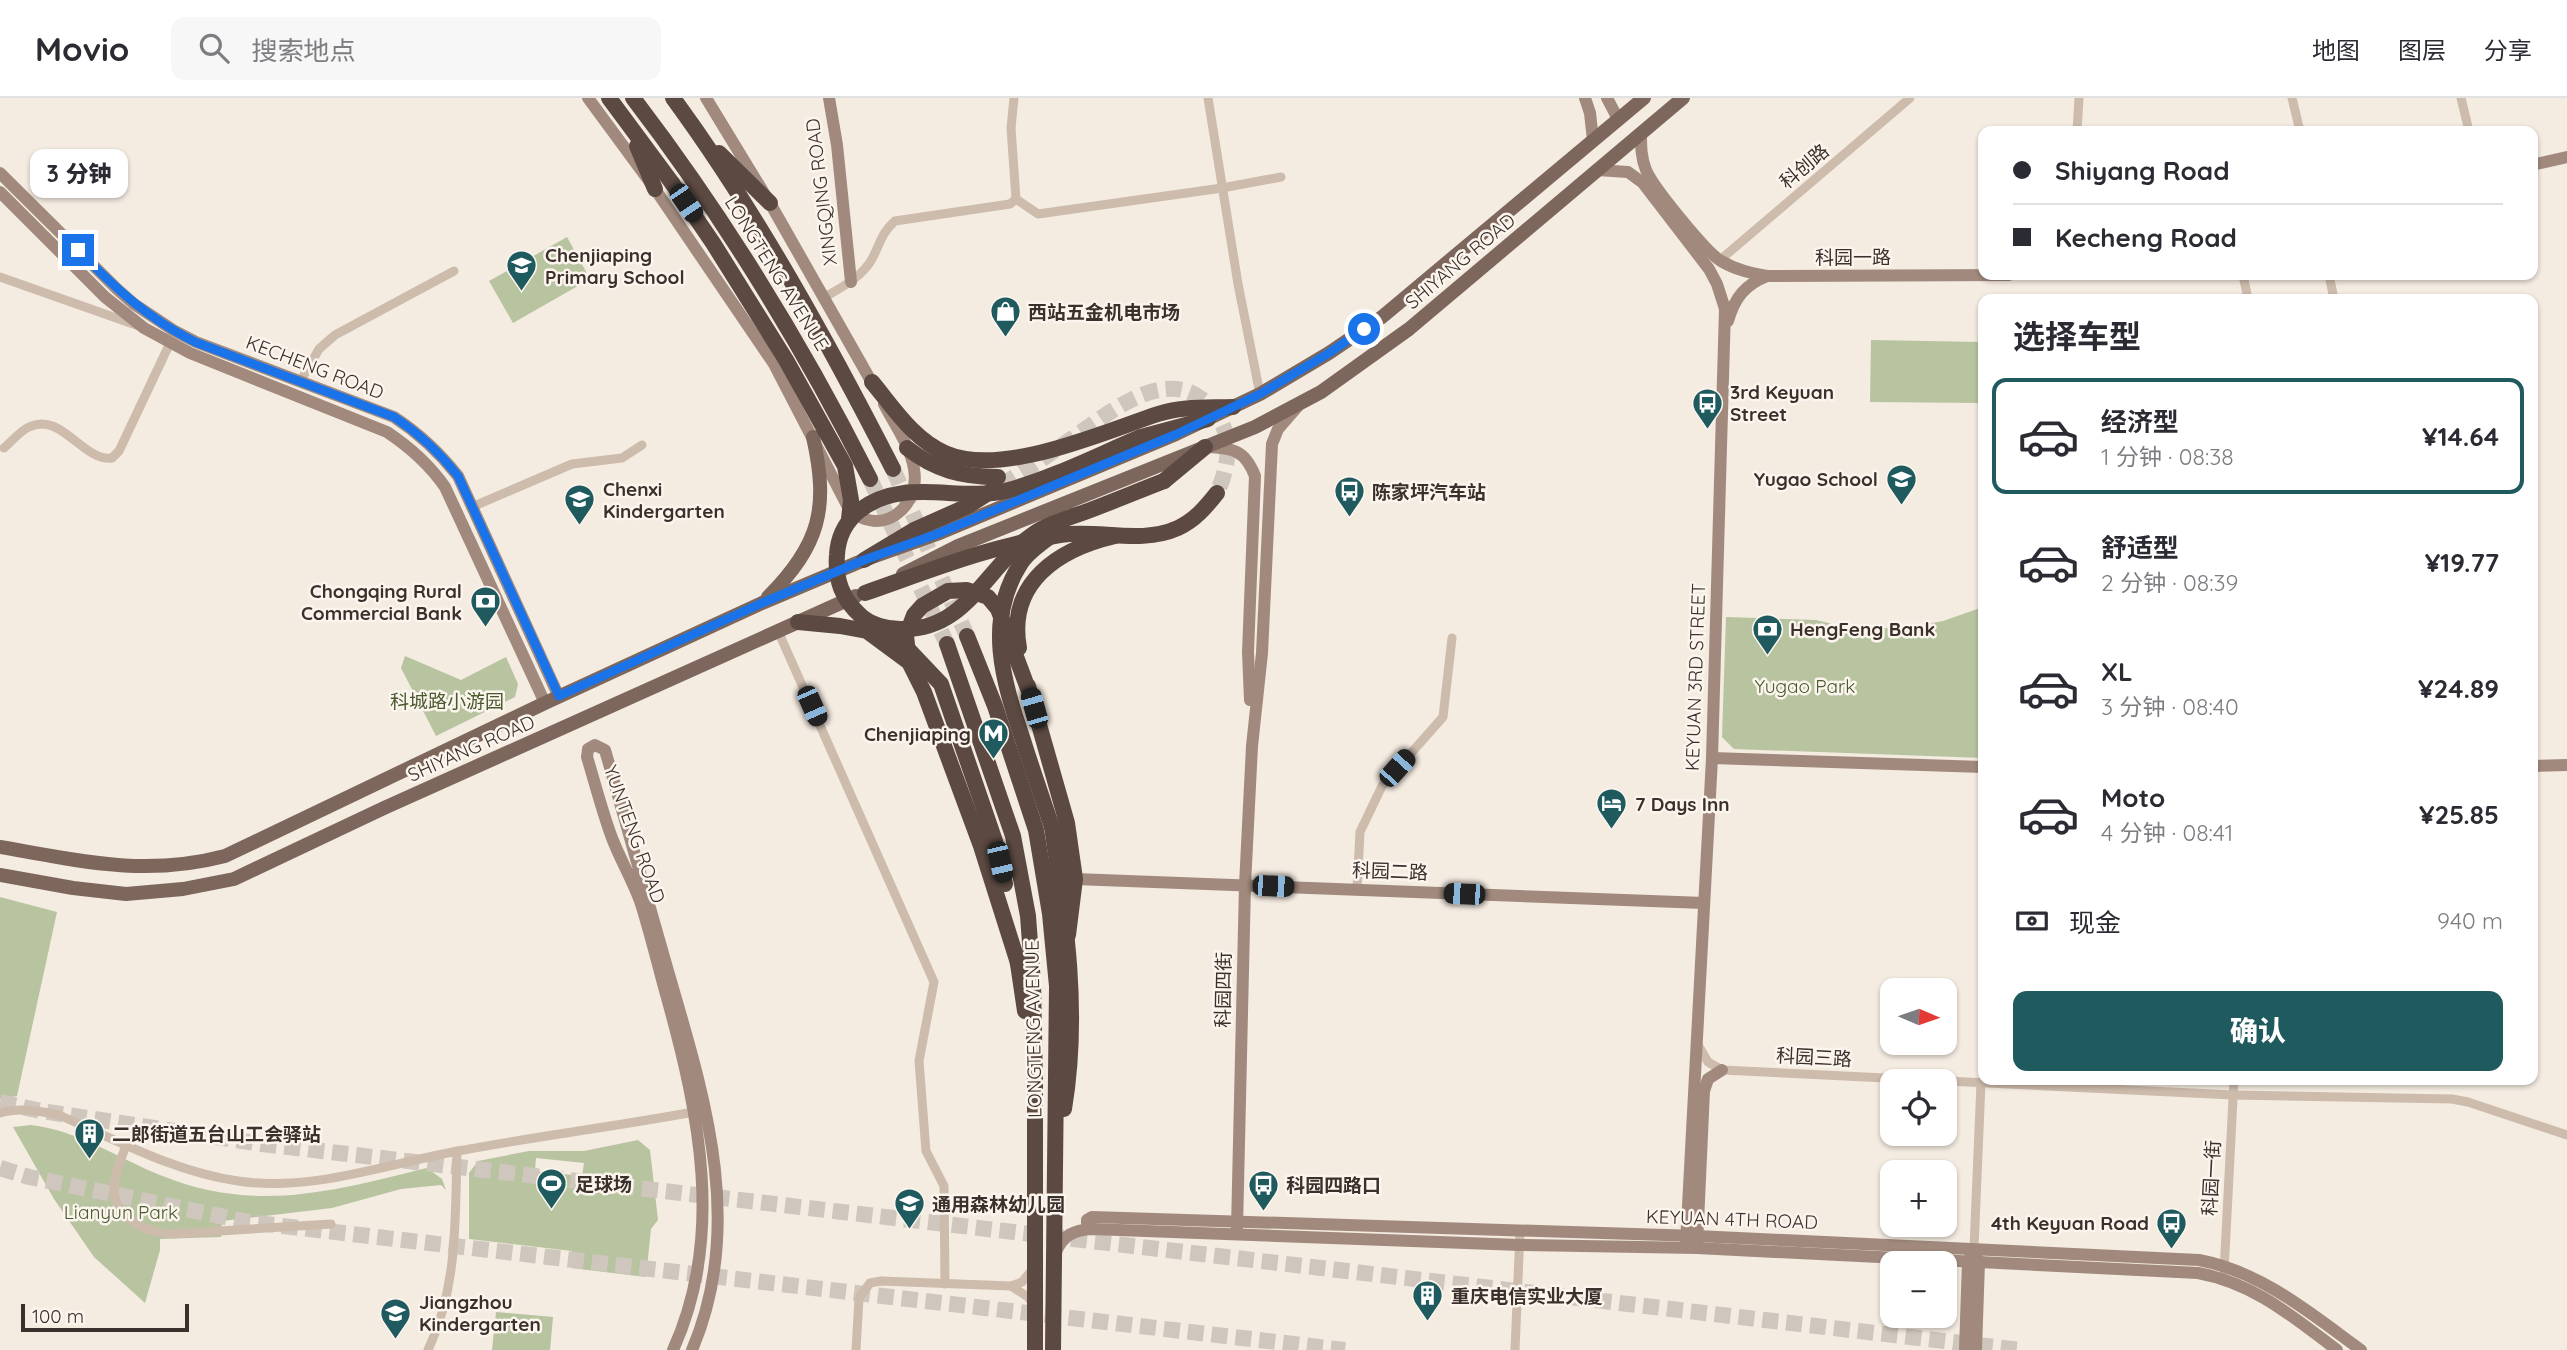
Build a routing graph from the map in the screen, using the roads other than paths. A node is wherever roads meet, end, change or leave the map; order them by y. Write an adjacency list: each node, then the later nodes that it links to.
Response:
1 (588, 98): 31 (street)
2 (608, 98): 18 (highway)
3 (633, 98): 57 (highway, LONGTENG AVENUE)
4 (673, 98): 23 (highway, LONGTENG AVENUE)
5 (706, 98): 34 (street)
6 (829, 98): 40 (street, XINGQING ROAD)
7 (1014, 98): 33 (street)
8 (1208, 98): 30 (street)
9 (1585, 98): 24 (street)
10 (1607, 98): 17 (street)
11 (1644, 98): 17 (main road, SHIYANG ROAD)
12 (1683, 98): 22 (main road, SHIYANG ROAD)
13 (1910, 98): 35 (street, 科创路)
14 (2079, 98): 19 (street)
15 (2292, 98): 20 (street)
16 (2461, 98): 21 (street)
17 (1619, 119): 24 (main road, SHIYANG ROAD)
18 (628, 124): 31 (highway); 61 (highway, bridge)
19 (2077, 126)
20 (2299, 126)
21 (2468, 126)
22 (1641, 133): 27 (main road, SHIYANG ROAD); 35 (street)
23 (699, 134): 34 (highway); 56 (highway, LONGTENG AVENUE)
24 (1593, 140): 47 (main road, SHIYANG ROAD)
25 (2567, 157): 26 (street)
26 (2538, 164)
27 (1597, 170): 43 (street, KEYUAN 3RD STREET); 48 (main road, SHIYANG ROAD)
28 (0, 173): 45 (street, KECHENG ROAD)
29 (1281, 177): 30 (street)
30 (1222, 188): 33 (street); 47 (street)
31 (655, 189): 51 (street)
32 (0, 192): 42 (street, KECHENG ROAD)
33 (1016, 199): 40 (street)
34 (770, 202): 41 (street)
35 (1720, 260): 38 (street)
36 (454, 271): 45 (street)
37 (1978, 275): 38 (street, 科园一路)
38 (1768, 276): 43 (street)
39 (0, 277): 42 (street)
40 (851, 282): 41 (street)
41 (825, 297): 46 (street)
42 (144, 327): 44 (street, KECHENG ROAD)
43 (1726, 328): 77 (street, KEYUAN 3RD STREET)
44 (170, 344): 54 (street); 75 (street, KECHENG ROAD)
45 (300, 382): 59 (street, KECHENG ROAD)
46 (872, 382): 49 (highway); 55 (street)
47 (1260, 394): 49 (main road, SHIYANG ROAD)
48 (1298, 405): 53 (main road, SHIYANG ROAD); 76 (street, 科园四街)
49 (1233, 407): 50 (main road, SHIYANG ROAD)
50 (1208, 419): 61 (highway, bridge); 63 (main road, SHIYANG ROAD)
51 (813, 437): 55 (street); 65 (main road)
52 (642, 445): 59 (street)
53 (1205, 447): 60 (highway, bridge); 64 (main road, SHIYANG ROAD); 76 (street, 科园四街)
54 (4, 448)
55 (906, 448): 63 (highway)
56 (893, 469)
57 (870, 479)
58 (1217, 493): 62 (highway)
59 (472, 507): 74 (street, KECHENG ROAD)
60 (1092, 509): 66 (highway, bridge); 87 (highway, bridge)
61 (849, 519): 66 (highway, bridge)
62 (1115, 536): 64 (highway); 73 (highway)
63 (864, 560): 65 (main road, SHIYANG ROAD)
64 (865, 593): 67 (main road, SHIYANG ROAD)
65 (762, 603): 74 (main road, SHIYANG ROAD)
66 (865, 620): 88 (highway, bridge)
67 (798, 622): 68 (main road, SHIYANG ROAD); 72 (highway)
68 (778, 631): 82 (main road, SHIYANG ROAD); 112 (street)
69 (967, 636): 102 (highway, LONGTENG AVENUE)
70 (1451, 638): 85 (street)
71 (947, 644): 91 (highway, LONGTENG AVENUE)
72 (909, 662): 73 (highway); 88 (highway)
73 (1030, 694): 83 (highway)
74 (559, 696): 75 (main road, SHIYANG ROAD)
75 (545, 704): 81 (main road, SHIYANG ROAD)
76 (1252, 746): 84 (street, 科园四街)
77 (1712, 758): 80 (street); 86 (street, KEYUAN 3RD STREET)
78 (2567, 765): 79 (street)
79 (2538, 766)
80 (1978, 767)
81 (0, 847)
82 (0, 876)
83 (1075, 879): 84 (street, 科园二路); 87 (highway)
84 (1245, 885): 85 (street, 科园二路); 104 (street, 科园四街)
85 (1357, 889): 86 (street, 科园二路)
86 (1704, 903): 89 (street, KEYUAN 3RD STREET)
87 (1068, 935): 102 (highway)
88 (1019, 966): 91 (highway)
89 (1697, 1043): 90 (street); 106 (street, KEYUAN 3RD STREET)
90 (1722, 1070): 92 (street, 科园三路); 106 (street)
91 (1035, 1083): 110 (highway, LONGTENG AVENUE)
92 (1978, 1083)
93 (1981, 1085): 107 (street)
94 (2023, 1085): 96 (street, 科园三路)
95 (2234, 1085): 96 (street, 科园一街)
96 (2233, 1095): 99 (street, 科园三路); 111 (street, 科园一街)
97 (700, 1111): 97 (street, YUNTENG ROAD); 101 (street); 116 (street, YUNTENG ROAD); 117 (street, YUNTENG ROAD)
98 (0, 1113): 100 (street)
99 (2567, 1135)
100 (126, 1145): 101 (street); 103 (street)
101 (457, 1151): 115 (street)
102 (1056, 1156): 108 (highway, LONGTENG AVENUE)
103 (331, 1224)
104 (1237, 1229): 105 (street, KEYUAN 4TH ROAD); 108 (street, KEYUAN 4TH ROAD)
105 (1520, 1238): 106 (street, KEYUAN 4TH ROAD); 121 (street)
106 (1692, 1241): 107 (street, KEYUAN 4TH ROAD); 109 (street, KEYUAN 4TH ROAD)
107 (1974, 1248): 109 (street); 111 (street, KEYUAN 4TH ROAD)
108 (1054, 1255): 120 (highway, LONGTENG AVENUE)
109 (1973, 1262): 111 (street, KEYUAN 4TH ROAD); 122 (street); 123 (street)
110 (1036, 1265): 113 (street); 114 (highway, LONGTENG AVENUE)
111 (2224, 1271): 124 (street, KEYUAN 4TH ROAD); 125 (street, KEYUAN 4TH ROAD)
112 (945, 1284): 113 (street); 118 (street)
113 (1011, 1286): 114 (street)
114 (1035, 1307): 119 (highway, LONGTENG AVENUE)
115 (428, 1350)
116 (673, 1350)
117 (692, 1350)
118 (856, 1350)
119 (1035, 1350)
120 (1053, 1350)
121 (1515, 1350)
122 (1965, 1350)
123 (1976, 1350)
124 (2337, 1350)
125 (2361, 1350)

